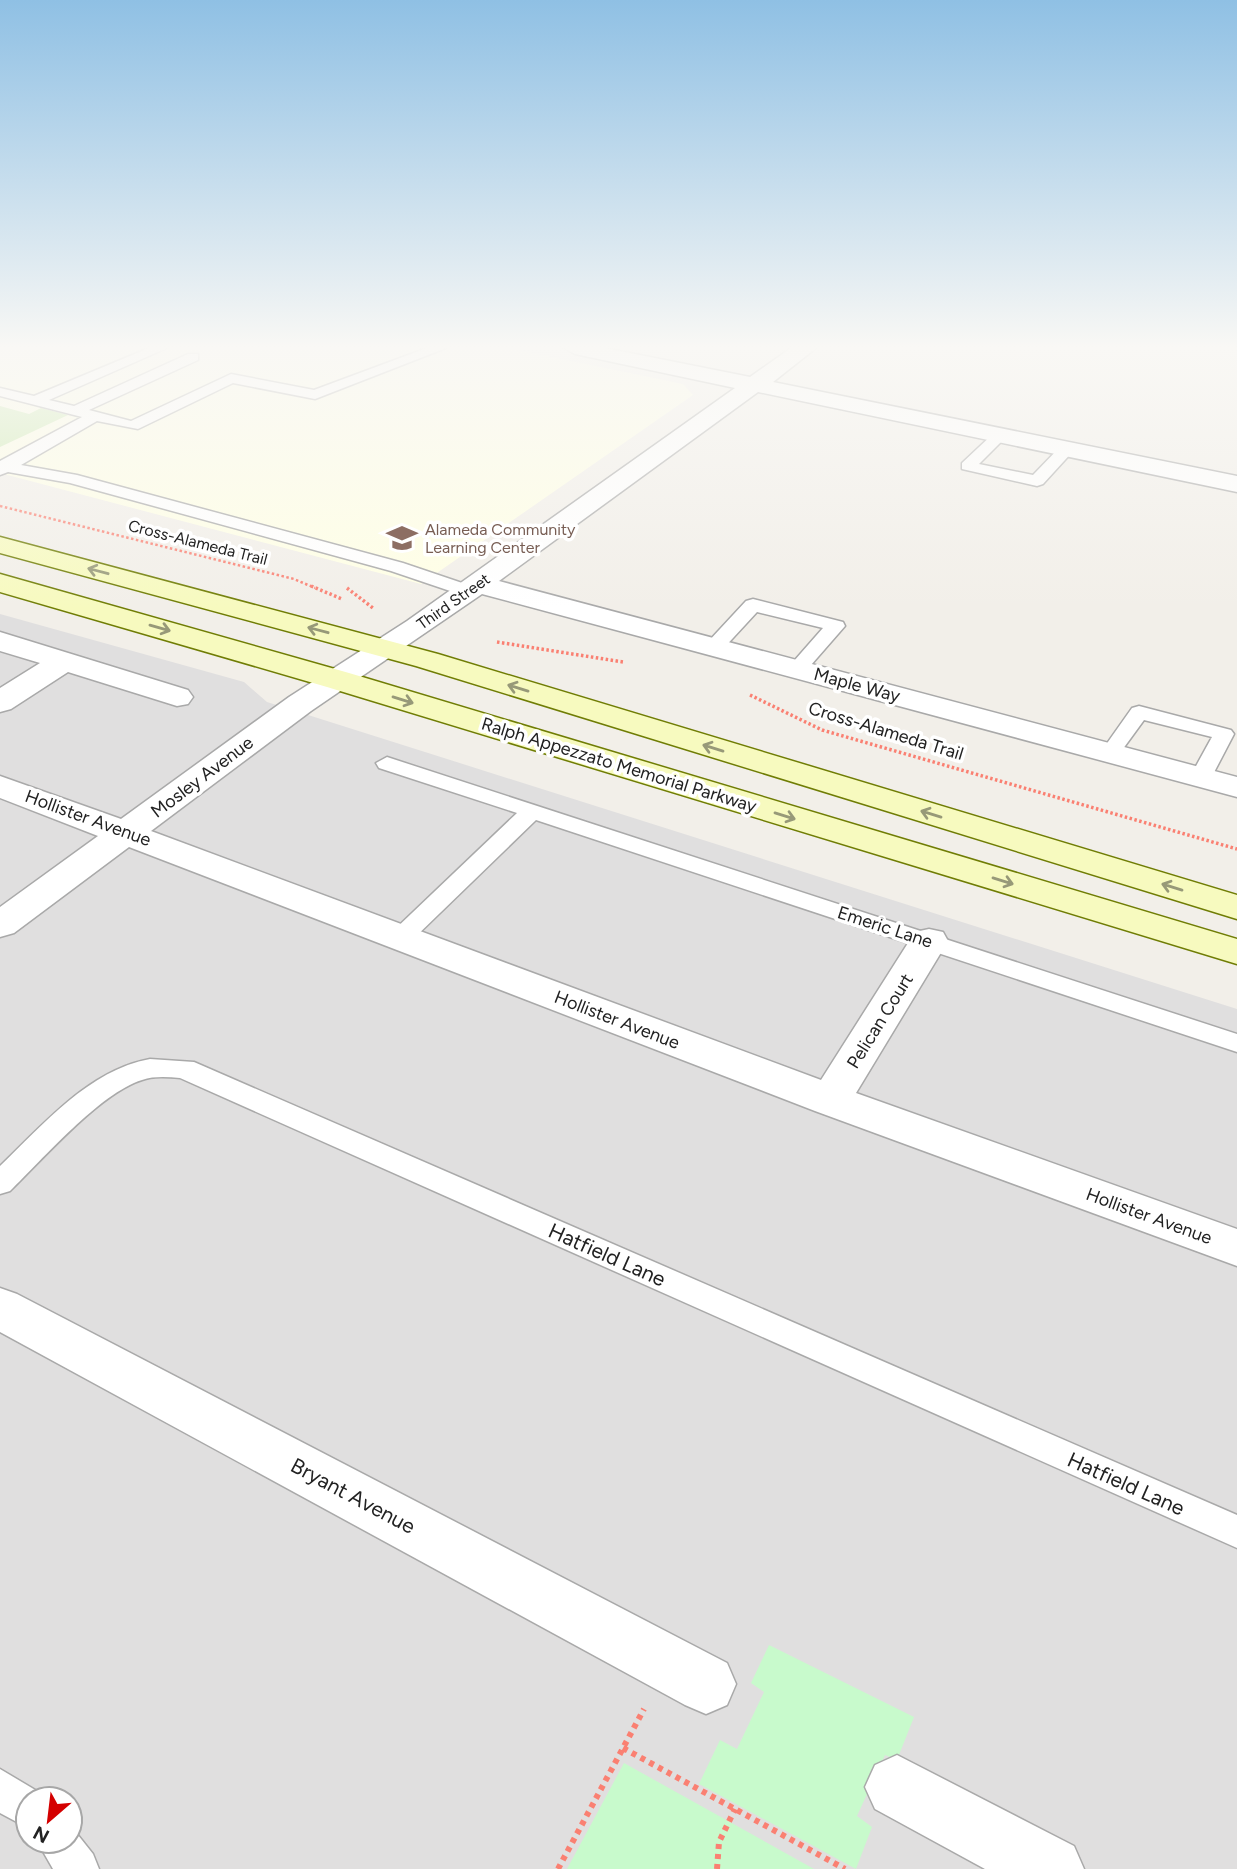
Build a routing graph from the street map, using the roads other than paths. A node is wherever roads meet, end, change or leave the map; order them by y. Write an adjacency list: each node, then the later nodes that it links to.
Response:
1 (60, 435): 6 (lane)
2 (684, 435): 10 (street, Third Street)
3 (1000, 435): 5 (lane)
4 (1001, 435): 5 (street)
5 (1067, 449): 7 (street)
6 (1, 468): 10 (lane)
7 (1237, 484)
8 (0, 545): 13 (street, one-way to 8)
9 (0, 583): 16 (street, Ralph Appezzato Memorial Parkway, one-way to 16)
10 (473, 587): 12 (street, Maple Way); 13 (street, Third Street)
11 (0, 641): 14 (street)
12 (714, 647): 15 (street, Maple Way); 15 (lane)
13 (384, 648): 16 (street, Third Street); 26 (street, one-way to 13)
14 (65, 662): 17 (street); 18 (street)
15 (797, 669): 19 (street, Maple Way)
16 (338, 680): 25 (street, Mosley Avenue); 30 (street, Ralph Appezzato Memorial Parkway, one-way to 30)
17 (177, 697)
18 (0, 702)
19 (1110, 753): 21 (street, Maple Way); 21 (lane)
20 (387, 763): 24 (lane, Emeric Lane)
21 (1201, 777): 23 (street, Maple Way)
22 (0, 786): 25 (street, Hollister Avenue)
23 (1237, 787)
24 (532, 811): 28 (lane); 29 (lane, Emeric Lane)
25 (127, 832): 27 (street, Mosley Avenue); 28 (street, Hollister Avenue)
26 (1237, 907)
27 (0, 925)
28 (400, 938): 32 (street, Hollister Avenue)
29 (929, 941): 31 (lane, Emeric Lane); 32 (street, Pelican Court)
30 (1237, 952)
31 (1237, 1043)
32 (830, 1100): 34 (street, Hollister Avenue)
33 (0, 1183): 36 (lane, Hatfield Lane)
34 (1237, 1248)
35 (1, 1311): 37 (street, Bryant Avenue)
36 (1237, 1532)
37 (687, 1674)
38 (897, 1787): 39 (street)
39 (1051, 1869)

